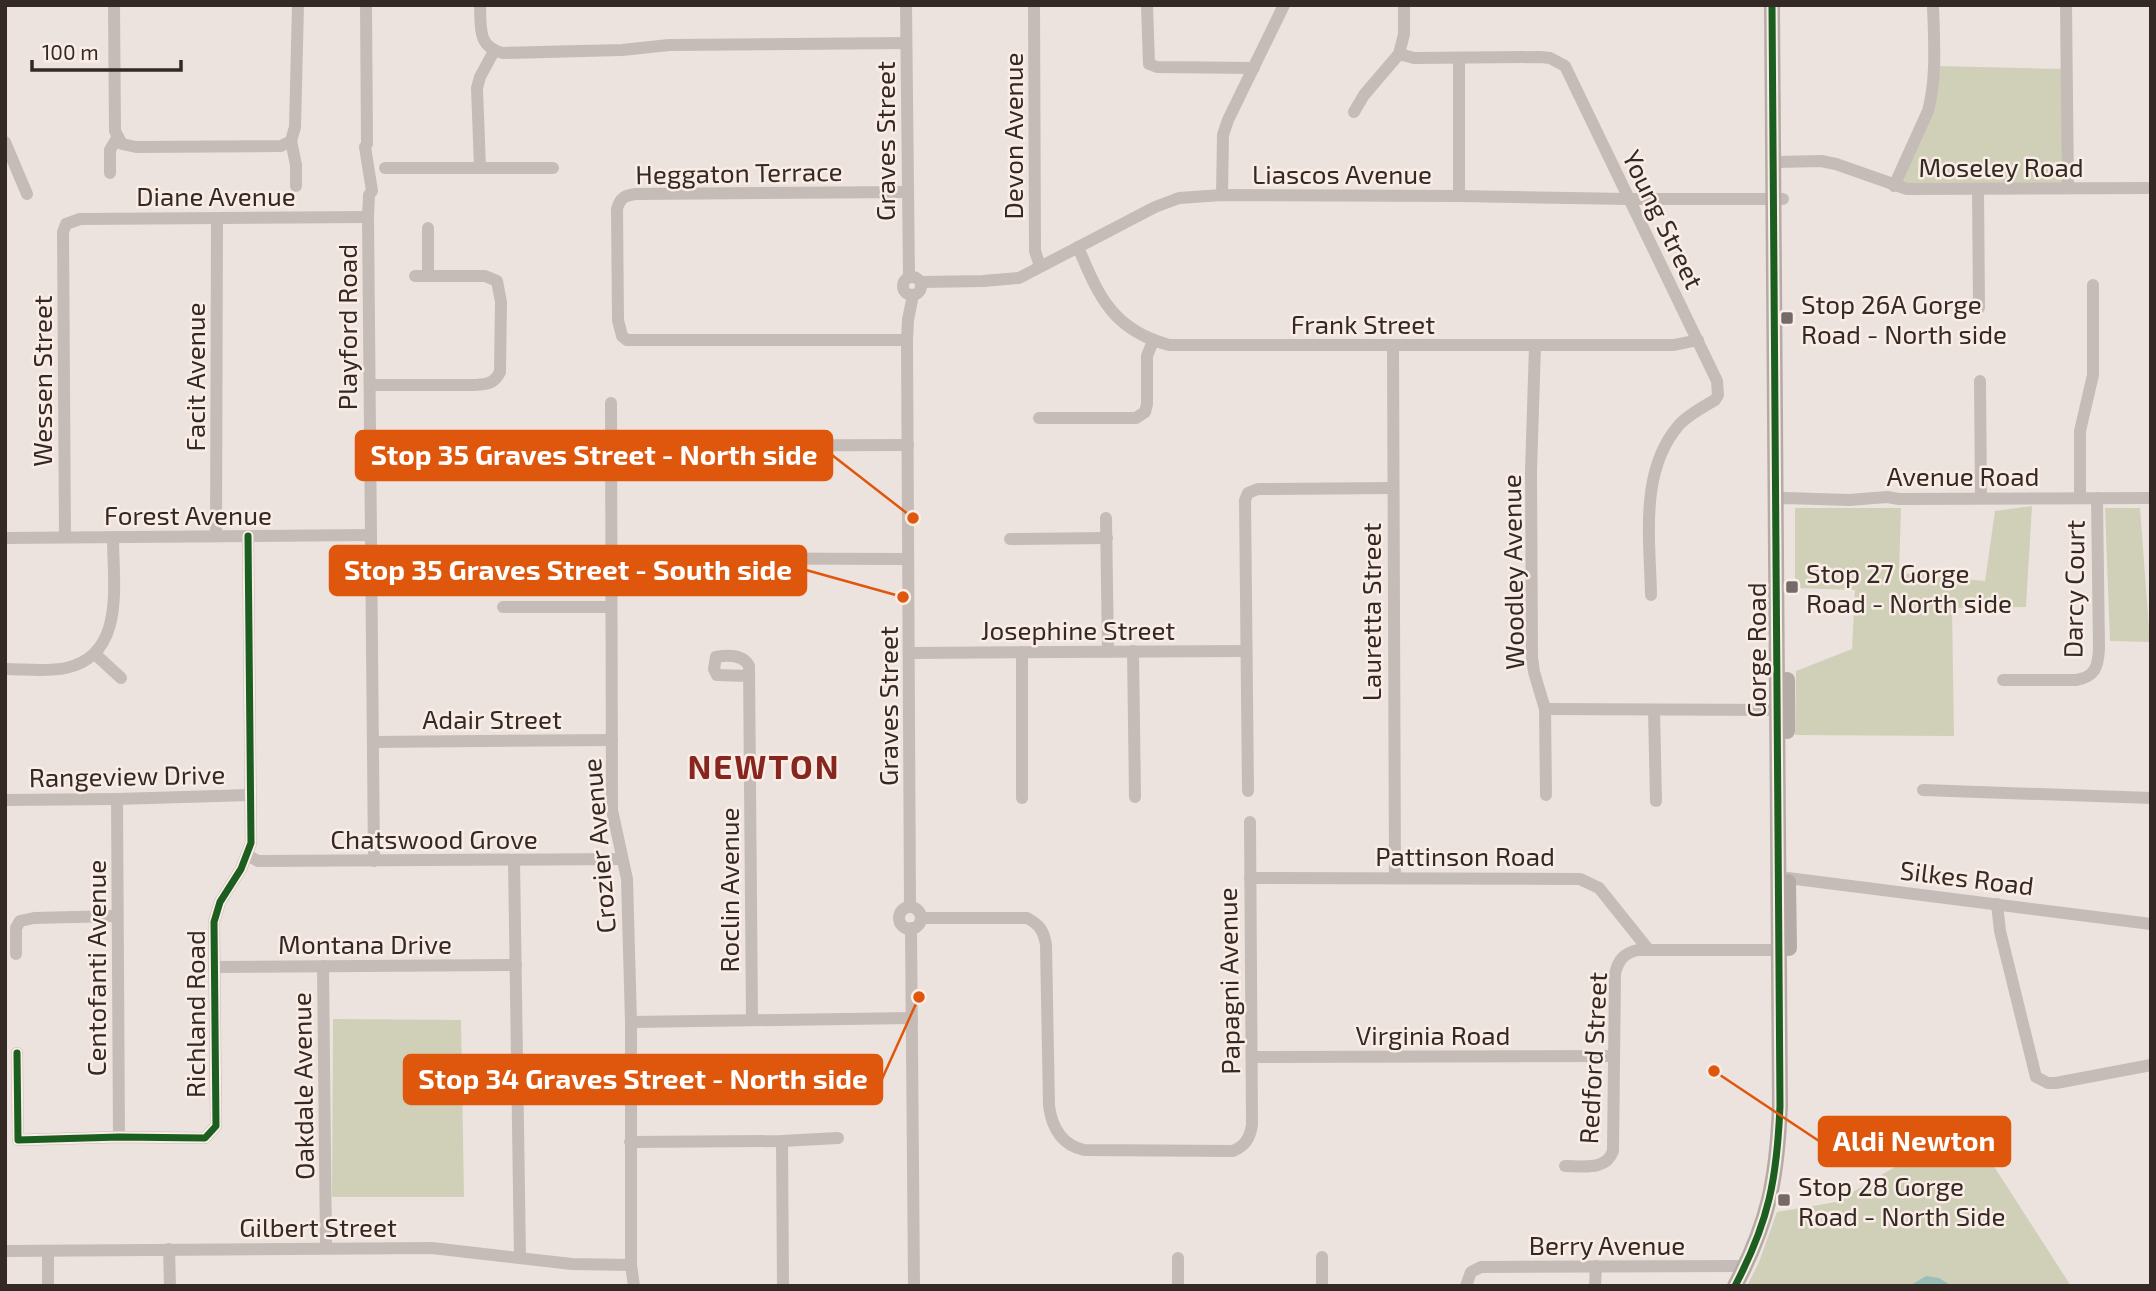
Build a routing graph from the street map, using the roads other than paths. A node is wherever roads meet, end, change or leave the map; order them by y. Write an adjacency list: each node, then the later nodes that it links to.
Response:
1 (114, 5): 20 (street)
2 (298, 5): 21 (street)
3 (366, 5): 39 (street, Playford Road)
4 (480, 5): 15 (street)
5 (906, 5): 14 (street, Graves Street)
6 (1034, 5): 44 (street, Devon Avenue)
7 (1147, 5): 18 (street)
8 (1284, 5): 18 (street)
9 (1404, 5): 16 (street)
10 (1772, 5): 23 (main road, Gorge Road)
11 (1783, 5): 23 (main road, Gorge Road)
12 (1933, 5): 29 (street)
13 (2066, 5): 30 (street)
14 (906, 43): 15 (street); 33 (street, Graves Street)
15 (494, 51): 25 (street)
16 (1399, 54): 17 (street); 19 (street)
17 (1459, 58): 36 (street); 37 (street, Young Street)
18 (1254, 68): 35 (street)
19 (1354, 112)
20 (117, 138): 21 (street); 27 (street)
21 (290, 141): 28 (street)
22 (5, 142): 34 (street)
23 (1777, 162): 29 (street, Moseley Road); 38 (main road, Gorge Road)
24 (385, 168): 25 (street)
25 (480, 168): 26 (street)
26 (552, 168)
27 (110, 173)
28 (296, 186)
29 (1894, 186): 32 (street, Moseley Road)
30 (2068, 188): 31 (street, Moseley Road); 32 (street, Moseley Road)
31 (2151, 188)
32 (1978, 190): 47 (street)
33 (907, 192): 45 (street, Graves Street); 48 (street, Heggaton Terrace)
34 (27, 194)
35 (1222, 195): 36 (street, Liascos Avenue); 43 (street, Liascos Avenue)
36 (1459, 195): 37 (street, Liascos Avenue)
37 (1628, 199): 38 (street, Liascos Avenue); 49 (street, Young Street)
38 (1778, 199): 64 (main road, Gorge Road)
39 (368, 217): 40 (street, Diane Avenue); 54 (street, Playford Road)
40 (217, 218): 41 (street, Diane Avenue); 67 (street, Facit Avenue)
41 (66, 224): 69 (street, Wessen Street)
42 (428, 228): 54 (street)
43 (1077, 247): 44 (street, Liascos Avenue); 50 (street, Frank Street)
44 (1041, 266): 45 (street, Liascos Avenue)
45 (915, 279): 48 (street, Graves Street)
46 (2093, 285): 61 (street)
47 (1979, 308)
48 (907, 340): 57 (street, Graves Street)
49 (1698, 340): 52 (street, Frank Street); 76 (street, Young Street)
50 (1153, 341): 51 (street, Frank Street); 56 (street)
51 (1393, 346): 52 (street, Frank Street); 59 (street, Lauretta Street)
52 (1535, 346): 89 (street, Woodley Avenue)
53 (1980, 381): 60 (street)
54 (370, 385): 66 (street, Playford Road)
55 (611, 403): 58 (street, Crozier Avenue)
56 (1039, 418)
57 (908, 445): 58 (street); 75 (street, Graves Street)
58 (612, 446): 74 (street, Crozier Avenue)
59 (1392, 488): 80 (street); 109 (street, Lauretta Street)
60 (1981, 498): 61 (street, Avenue Road); 64 (street, Avenue Road)
61 (2080, 498): 62 (street, Avenue Road)
62 (2097, 498): 63 (street, Avenue Road); 88 (street, Darcy Court)
63 (2151, 498)
64 (1780, 499): 91 (main road, Gorge Road)
65 (1106, 517): 72 (street)
66 (371, 535): 68 (street, Forest Avenue); 93 (street, Playford Road)
67 (216, 536): 68 (street, Forest Avenue); 70 (street, Forest Avenue)
68 (248, 536): 96 (street, Richland Road)
69 (65, 537): 70 (street, Forest Avenue); 71 (street, Forest Avenue)
70 (113, 537): 84 (street)
71 (5, 538)
72 (1107, 538): 73 (street); 82 (street)
73 (1010, 539)
74 (611, 558): 75 (street); 78 (street, Crozier Avenue)
75 (908, 559): 83 (street, Graves Street)
76 (1651, 595)
77 (503, 607): 78 (street)
78 (611, 607): 92 (street, Crozier Avenue)
79 (1133, 651): 80 (street, Josephine Street); 82 (street, Josephine Street); 98 (street)
80 (1246, 651): 95 (street)
81 (1022, 652): 82 (street, Josephine Street); 83 (street, Josephine Street); 99 (street)
82 (1108, 652)
83 (909, 653): 113 (street, Graves Street)
84 (95, 654): 85 (street); 87 (street)
85 (5, 669)
86 (749, 676): 125 (street, Roclin Avenue)
87 (121, 678)
88 (2003, 680)
89 (1545, 709): 90 (street); 97 (street, Woodley Avenue)
90 (1654, 710): 91 (street); 103 (street)
91 (1782, 710): 111 (main road, Gorge Road)
92 (612, 740): 93 (street, Adair Street); 106 (street, Crozier Avenue)
93 (373, 741): 108 (street, Playford Road)
94 (1923, 790): 100 (street)
95 (1248, 791)
96 (250, 795): 102 (street, Rangeview Drive); 105 (street, Richland Road)
97 (1546, 795)
98 (1135, 797)
99 (1022, 798)
100 (2151, 798)
101 (5, 800): 102 (street, Rangeview Drive)
102 (117, 800): 114 (street, Centofanti Avenue)
103 (1656, 801)
104 (1250, 822): 110 (street, Papagni Avenue)
105 (247, 855): 108 (street, Chatswood Grove); 123 (street, Richland Road)
106 (622, 859): 107 (street, Chatswood Grove); 126 (street, Crozier Avenue)
107 (514, 860): 108 (street, Chatswood Grove); 121 (street)
108 (374, 861)
109 (1395, 877): 110 (street, Pattinson Road); 118 (street, Pattinson Road)
110 (1250, 878): 129 (street, Papagni Avenue)
111 (1783, 878): 112 (street, Silkes Road); 119 (main road, Gorge Road)
112 (1997, 904): 116 (street, Silkes Road); 130 (street)
113 (910, 907): 115 (street); 117 (street)
114 (116, 916): 120 (street); 131 (street, Centofanti Avenue)
115 (921, 918): 117 (street); 129 (street, Papagni Avenue)
116 (2151, 924)
117 (911, 928): 124 (street)
118 (1648, 949): 119 (street, Redford Street); 128 (street, Redford Street)
119 (1784, 950): 145 (main road, Gorge Road); 156 (main road, Gorge Road)
120 (16, 954)
121 (516, 965): 122 (street, Montana Drive); 140 (street)
122 (323, 966): 123 (street, Montana Drive); 136 (street, Oakdale Avenue)
123 (214, 967): 131 (street, Richland Road)
124 (912, 1018): 125 (street); 150 (street)
125 (752, 1019): 126 (street)
126 (631, 1021): 134 (street, Crozier Avenue)
127 (17, 1053): 131 (street, Richland Road)
128 (1614, 1056): 129 (street, Virginia Road); 135 (street, Redford Street)
129 (1252, 1057)
130 (2151, 1065)
131 (119, 1137)
132 (838, 1138): 133 (street)
133 (782, 1141): 134 (street); 149 (street)
134 (631, 1142): 143 (street, Crozier Avenue)
135 (1565, 1166)
136 (326, 1248): 137 (street, Gilbert Street); 140 (street, Gilbert Street)
137 (169, 1249): 139 (street, Gilbert Street); 147 (street)
138 (5, 1251): 139 (street, Gilbert Street)
139 (48, 1251): 146 (street)
140 (520, 1258): 143 (street, Gilbert Street)
141 (1178, 1258): 151 (street)
142 (1322, 1258): 152 (street)
143 (631, 1265): 148 (street, Crozier Avenue)
144 (1595, 1266): 145 (street, Berry Avenue); 153 (street, Berry Avenue); 154 (street)
145 (1745, 1266): 155 (main road, Gorge Road)
146 (48, 1286)
147 (170, 1286)
148 (634, 1286)
149 (783, 1286)
150 (914, 1286)
151 (1178, 1286)
152 (1322, 1286)
153 (1466, 1286)
154 (1595, 1286)
155 (1735, 1286)
156 (1747, 1286)

